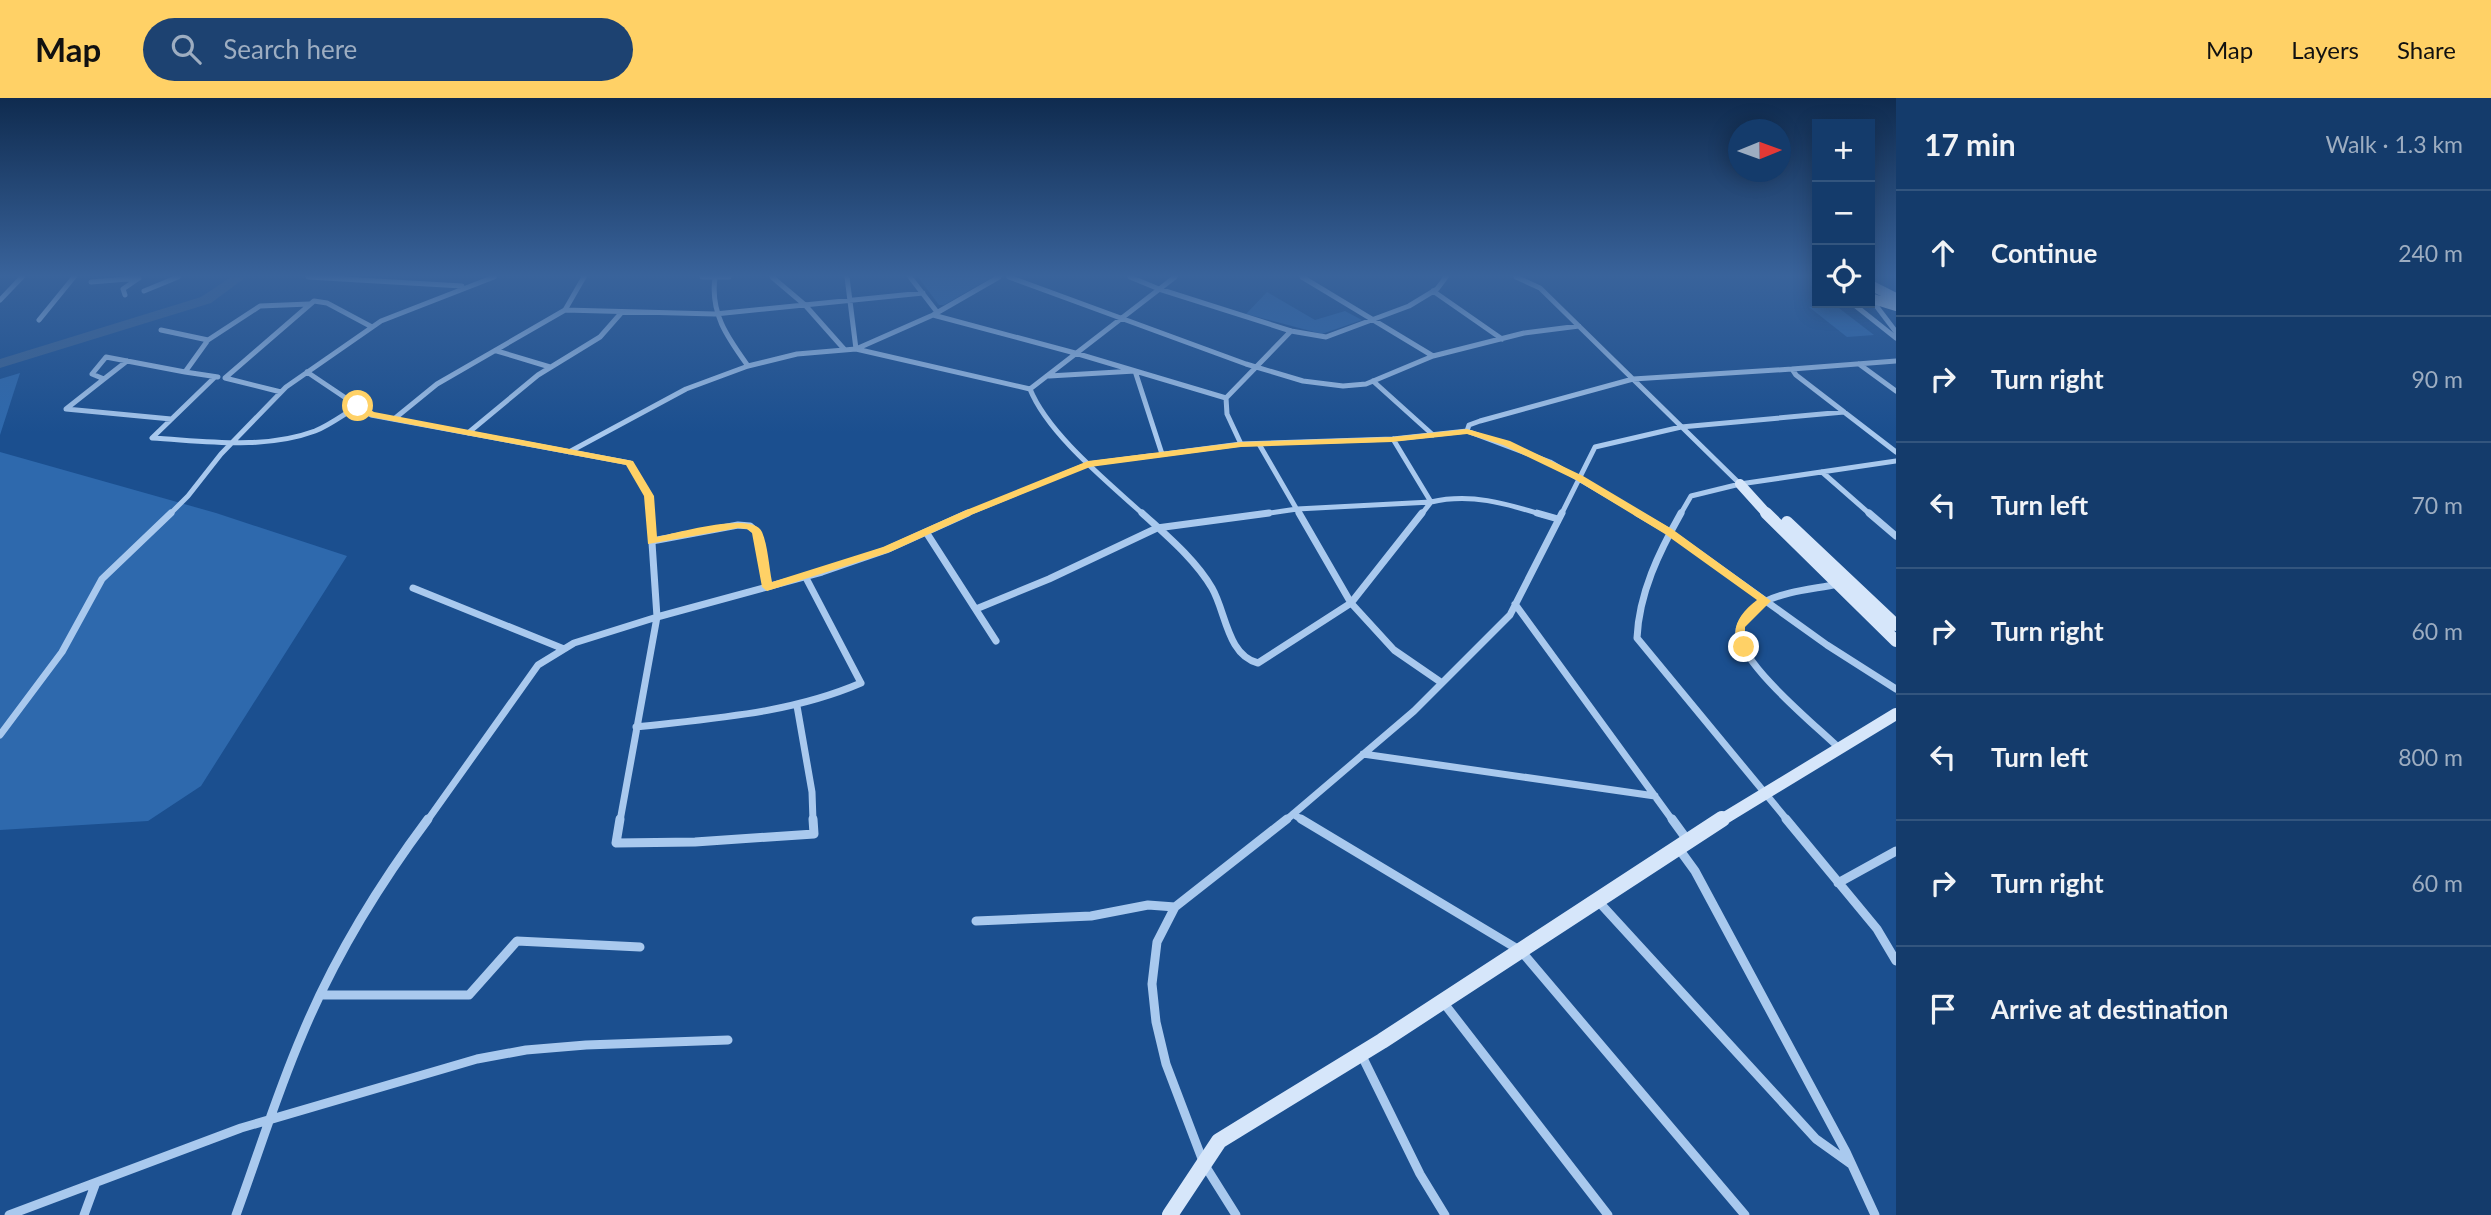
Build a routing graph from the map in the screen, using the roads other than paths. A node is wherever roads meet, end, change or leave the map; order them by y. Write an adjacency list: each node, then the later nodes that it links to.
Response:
1 (225, 329): 22 (street)
2 (282, 329): 41 (street)
3 (369, 329): 37 (street)
4 (533, 329): 25 (street)
5 (607, 329): 32 (street)
6 (725, 329): 31 (street)
7 (827, 329): 23 (street)
8 (854, 329): 24 (street)
9 (901, 329): 24 (street)
10 (989, 329): 26 (street)
11 (1106, 329): 26 (street)
12 (1151, 329): 33 (street)
13 (1285, 329): 20 (street)
14 (1348, 329): 20 (street)
15 (1389, 329): 27 (street)
16 (1488, 329): 21 (street)
17 (1560, 329): 21 (street)
18 (1582, 329): 42 (street)
19 (161, 330): 22 (street)
20 (1291, 331): 33 (street)
21 (1502, 339): 27 (street)
22 (208, 340): 36 (street)
23 (845, 349): 24 (street); 31 (street)
24 (856, 349): 44 (street)
25 (497, 351): 32 (street); 51 (street)
26 (1075, 353): 35 (street); 38 (street)
27 (1433, 356): 43 (street)
28 (127, 361): 36 (street); 40 (street); 40 (street)
29 (1896, 361): 30 (street)
30 (1858, 364): 34 (street); 45 (street)
31 (748, 366): 60 (street)
32 (550, 367): 54 (street)
33 (1256, 368): 43 (street); 47 (street)
34 (1792, 369): 42 (street); 49 (street)
35 (1135, 371): 38 (street); 47 (street); 62 (street)
36 (185, 372): 39 (street)
37 (307, 372): 46 (street); 48 (street)
38 (1046, 376): 44 (street)
39 (215, 377): 41 (street); 50 (street)
40 (104, 379): 50 (street)
41 (225, 379): 46 (street)
42 (1633, 379): 52 (street); 53 (street)
43 (1373, 381): 55 (street)
44 (1030, 389): 64 (street)
45 (1896, 391)
46 (281, 392): 57 (street)
47 (1226, 398): 58 (street)
48 (358, 406): 51 (street); 57 (street)
49 (1844, 412): 52 (street); 61 (street)
50 (172, 419): 57 (street)
51 (394, 419): 54 (street)
52 (1681, 427): 66 (street); 67 (street)
53 (1467, 432): 55 (street); 66 (street)
54 (468, 433): 60 (street)
55 (1433, 435): 56 (street)
56 (1392, 439): 59 (street); 68 (street)
57 (234, 440): 94 (street)
58 (1241, 444): 59 (street); 62 (street)
59 (1259, 444): 69 (street)
60 (569, 452): 75 (street)
61 (1896, 452)
62 (1162, 454): 64 (street)
63 (1896, 461): 65 (street)
64 (1088, 464): 71 (street); 73 (street)
65 (1822, 472): 67 (street); 74 (street)
66 (1579, 478): 70 (street); 72 (street)
67 (1742, 486): 72 (street); 77 (street); 85 (street)
68 (1431, 502): 69 (street); 70 (street); 81 (street)
69 (1297, 509): 71 (street); 81 (street)
70 (1558, 519): 82 (street)
71 (1157, 528): 81 (street); 83 (street)
72 (1668, 531): 80 (street); 97 (street)
73 (926, 532): 76 (street); 83 (street)
74 (1896, 536)
75 (652, 541): 78 (street); 84 (street)
76 (805, 576): 78 (street); 91 (street)
77 (1838, 584): 80 (street); 87 (street)
78 (767, 587): 84 (street)
79 (413, 588): 88 (street)
80 (1765, 601): 90 (street); 95 (street)
81 (1351, 603): 89 (street)
82 (1515, 604): 89 (street); 98 (street)
83 (976, 609): 86 (street)
84 (657, 617): 88 (street); 93 (street)
85 (1896, 625)
86 (996, 640)
87 (1896, 641)
88 (564, 649): 109 (street)
89 (1442, 682): 96 (street)
90 (1896, 689)
91 (797, 706): 93 (street); 93 (street)
92 (1896, 714): 95 (street)
93 (636, 727)
94 (0, 734)
95 (1839, 748): 97 (street)
96 (1363, 754): 98 (street); 99 (street)
97 (1762, 793): 100 (street); 102 (street)
98 (1655, 796): 100 (street)
99 (1293, 814): 104 (street); 107 (street)
100 (1684, 845): 103 (street); 115 (street)
101 (1896, 851): 102 (street)
102 (1838, 883): 108 (street)
103 (1597, 901): 107 (street); 115 (street)
104 (1175, 906): 105 (street); 114 (street)
105 (976, 921)
106 (640, 947): 109 (street)
107 (1521, 951): 110 (street); 124 (street)
108 (1896, 961)
109 (321, 995): 113 (street)
110 (1442, 1002): 112 (street); 123 (street)
111 (728, 1040): 113 (street)
112 (1361, 1054): 114 (street); 122 (street)
113 (268, 1121): 116 (street); 119 (street)
114 (1204, 1164): 120 (street); 121 (street)
115 (1852, 1164): 125 (street)
116 (95, 1185): 117 (street); 118 (street)
117 (9, 1215)
118 (84, 1215)
119 (236, 1215)
120 (1170, 1215)
121 (1236, 1215)
122 (1445, 1215)
123 (1608, 1215)
124 (1745, 1215)
125 (1875, 1215)

